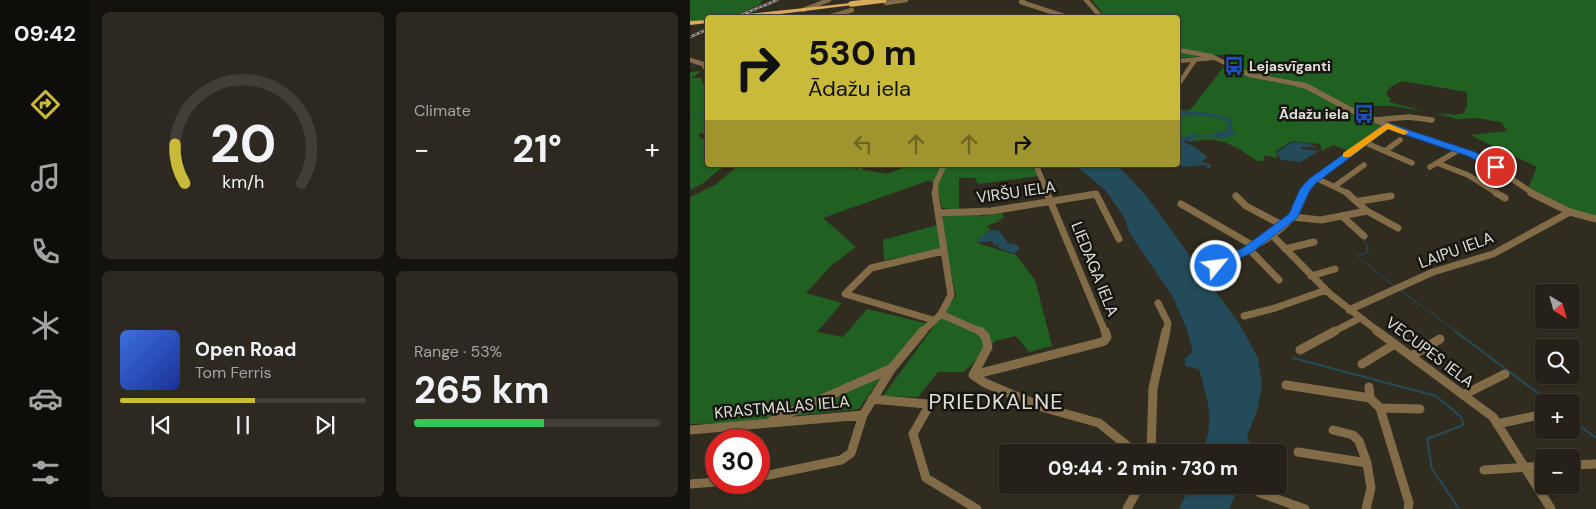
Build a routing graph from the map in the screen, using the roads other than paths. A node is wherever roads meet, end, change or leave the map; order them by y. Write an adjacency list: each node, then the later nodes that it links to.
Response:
1 (829, 0): 7 (street)
2 (862, 0): 8 (street)
3 (906, 0): 6 (street)
4 (1023, 0): 12 (street)
5 (1086, 0): 13 (street)
6 (885, 1): 7 (main road, bridge)
7 (803, 10): 9 (main road, bridge)
8 (852, 10): 10 (street); 11 (street)
9 (757, 15)
10 (836, 15)
11 (848, 15)
12 (1061, 15)
13 (1099, 15)
14 (705, 21): 15 (main road)
15 (690, 23)
16 (1180, 50): 17 (street)
17 (1213, 57): 19 (street); 23 (street)
18 (690, 60): 21 (street)
19 (1195, 60): 20 (street); 22 (street)
20 (1180, 61)
21 (705, 63)
22 (1180, 82)
23 (1372, 119): 24 (street); 25 (street)
24 (1432, 120)
25 (1387, 125): 27 (street); 28 (street)
26 (1400, 140): 29 (street)
27 (1364, 142): 29 (street); 36 (street)
28 (1459, 150): 31 (street); 45 (street)
29 (1385, 151): 30 (street)
30 (1412, 163)
31 (1438, 163): 35 (street); 40 (street)
32 (1364, 165): 37 (street)
33 (943, 167): 46 (street)
34 (1037, 167): 41 (street, LIEDAGA IELA)
35 (1430, 167)
36 (1316, 178): 37 (street); 47 (street)
37 (1335, 186): 42 (street)
38 (1236, 196): 50 (street)
39 (1391, 196): 42 (street)
40 (1505, 198)
41 (1051, 200): 46 (street, VIRŠU IELA); 54 (street, VIRŠU IELA); 77 (street, LIEDAGA IELA)
42 (1360, 201): 44 (street)
43 (1181, 204): 56 (street)
44 (1367, 211): 48 (street); 51 (street)
45 (1570, 212): 49 (street); 65 (street, LAIPU IELA)
46 (939, 213): 58 (street)
47 (1292, 216): 48 (street); 50 (street)
48 (1343, 217): 53 (street)
49 (1596, 219)
50 (1282, 225): 52 (street)
51 (1398, 228)
52 (1271, 234): 56 (street); 57 (street, VECUPES IELA)
53 (1364, 236)
54 (1119, 239)
55 (1314, 242): 57 (street)
56 (1249, 248): 61 (street); 62 (street)
57 (1285, 250): 60 (street, VECUPES IELA)
58 (943, 251): 66 (street); 69 (street)
59 (1336, 269): 60 (street)
60 (1311, 276): 63 (street, VECUPES IELA)
61 (1228, 277)
62 (1279, 280)
63 (1326, 290): 65 (street, VECUPES IELA); 67 (street)
64 (1158, 303): 92 (street)
65 (1349, 310): 68 (street, VECUPES IELA)
66 (941, 314): 69 (street, KRASTMALAS IELA); 77 (street)
67 (1244, 316)
68 (1360, 318): 71 (street, VECUPES IELA); 72 (street)
69 (933, 320): 75 (street, KRASTMALAS IELA)
70 (1440, 339): 73 (street)
71 (1395, 344): 73 (street, VECUPES IELA); 74 (street)
72 (1300, 350)
73 (1411, 356): 80 (street, VECUPES IELA)
74 (1362, 364)
75 (892, 368): 82 (street, KRASTMALAS IELA); 87 (street)
76 (1505, 374): 80 (street)
77 (973, 375): 91 (street)
78 (1286, 385): 81 (street)
79 (1369, 387): 81 (street)
80 (1463, 396): 88 (street, VECUPES IELA)
81 (1370, 398): 83 (street)
82 (872, 399): 85 (street, KRASTMALAS IELA); 106 (street)
83 (1380, 408): 84 (street); 110 (street)
84 (1420, 409)
85 (863, 415): 87 (street, KRASTMALAS IELA); 100 (street)
86 (1535, 416): 88 (street)
87 (765, 423): 89 (street, KRASTMALAS IELA)
88 (1497, 424): 97 (street, VECUPES IELA)
89 (690, 430)
90 (1333, 430): 94 (street)
91 (1125, 444)
92 (1151, 444)
93 (1298, 452): 94 (street)
94 (1367, 463): 109 (street)
95 (1596, 464): 96 (street)
96 (1580, 465)
97 (1525, 466): 98 (street); 99 (street); 111 (street, VECUPES IELA)
98 (1535, 466)
99 (1484, 470)
100 (770, 475)
101 (705, 483): 102 (street)
102 (690, 484)
103 (1135, 494): 107 (street)
104 (1262, 494): 105 (street)
105 (1284, 505): 108 (street)
106 (972, 508)
107 (1127, 509)
108 (1306, 509)
109 (1366, 509)
110 (1408, 509)
111 (1551, 509)

